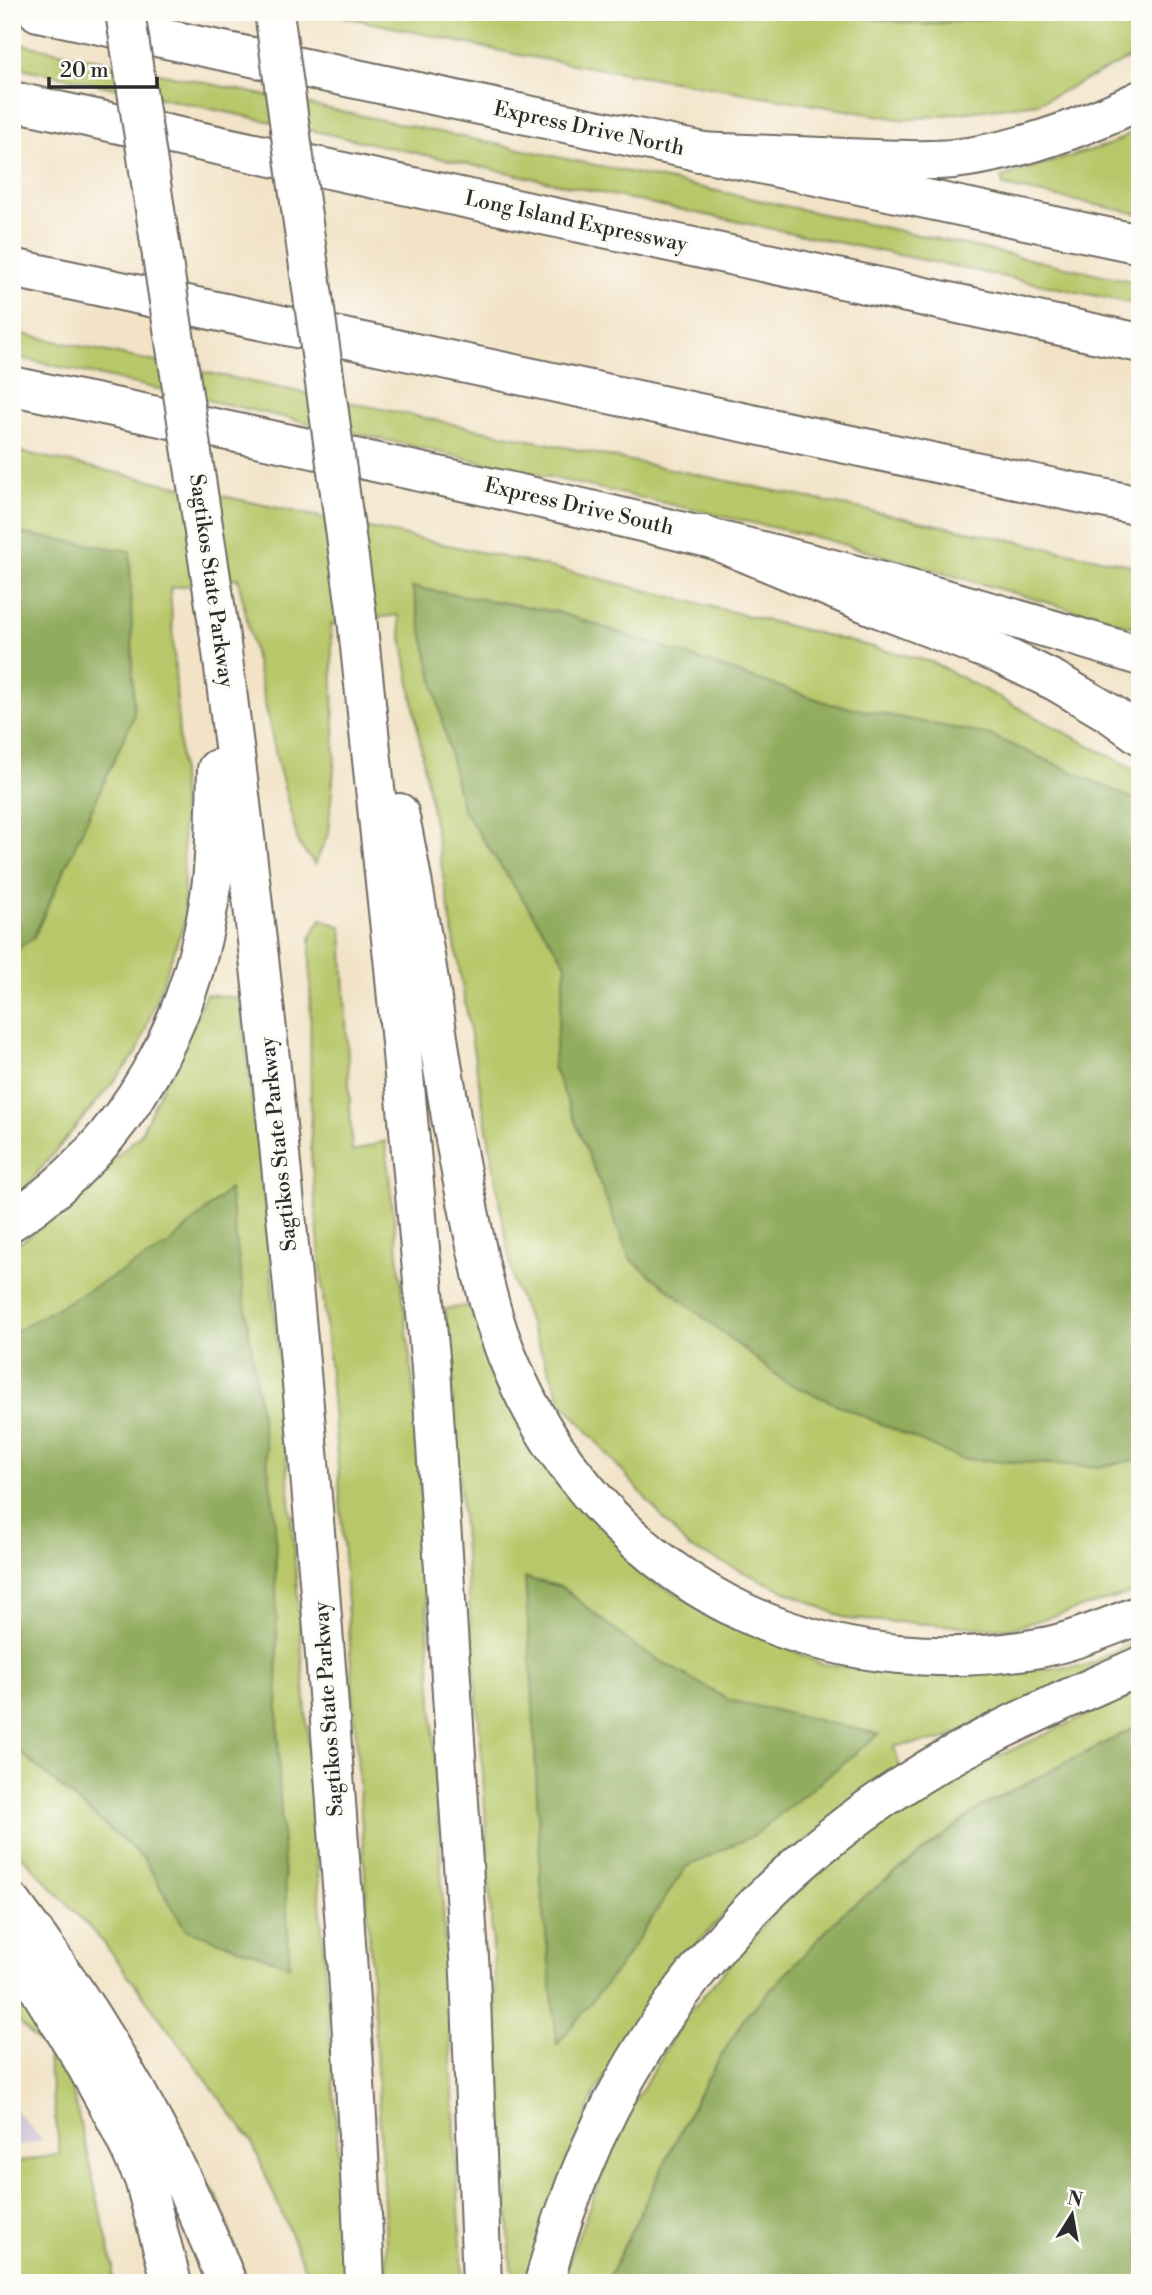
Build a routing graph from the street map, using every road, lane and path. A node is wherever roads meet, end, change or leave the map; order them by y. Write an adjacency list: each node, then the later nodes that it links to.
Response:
1 (38, 12): 6 (highway, Express Drive North)
2 (125, 12): 14 (highway, Sagtikos State Parkway, bridge)
3 (274, 12): 13 (highway, bridge)
4 (1140, 100): 6 (highway)
5 (12, 101): 9 (highway, Long Island Expressway)
6 (698, 152): 7 (highway, Express Drive North)
7 (1140, 244)
8 (12, 268): 11 (highway)
9 (1140, 343)
10 (12, 386): 12 (highway, Express Drive South)
11 (1140, 506)
12 (703, 535): 15 (highway, Express Drive South); 16 (highway)
13 (356, 610): 18 (highway); 25 (highway)
14 (221, 644): 17 (highway); 24 (highway, Sagtikos State Parkway)
15 (1140, 656)
16 (1140, 735)
17 (12, 1221)
18 (1140, 1615)
19 (1140, 1666): 26 (highway)
20 (12, 1903): 23 (highway)
21 (12, 1951): 22 (highway)
22 (172, 2283)
23 (227, 2283)
24 (365, 2283)
25 (482, 2283)
26 (544, 2283)

